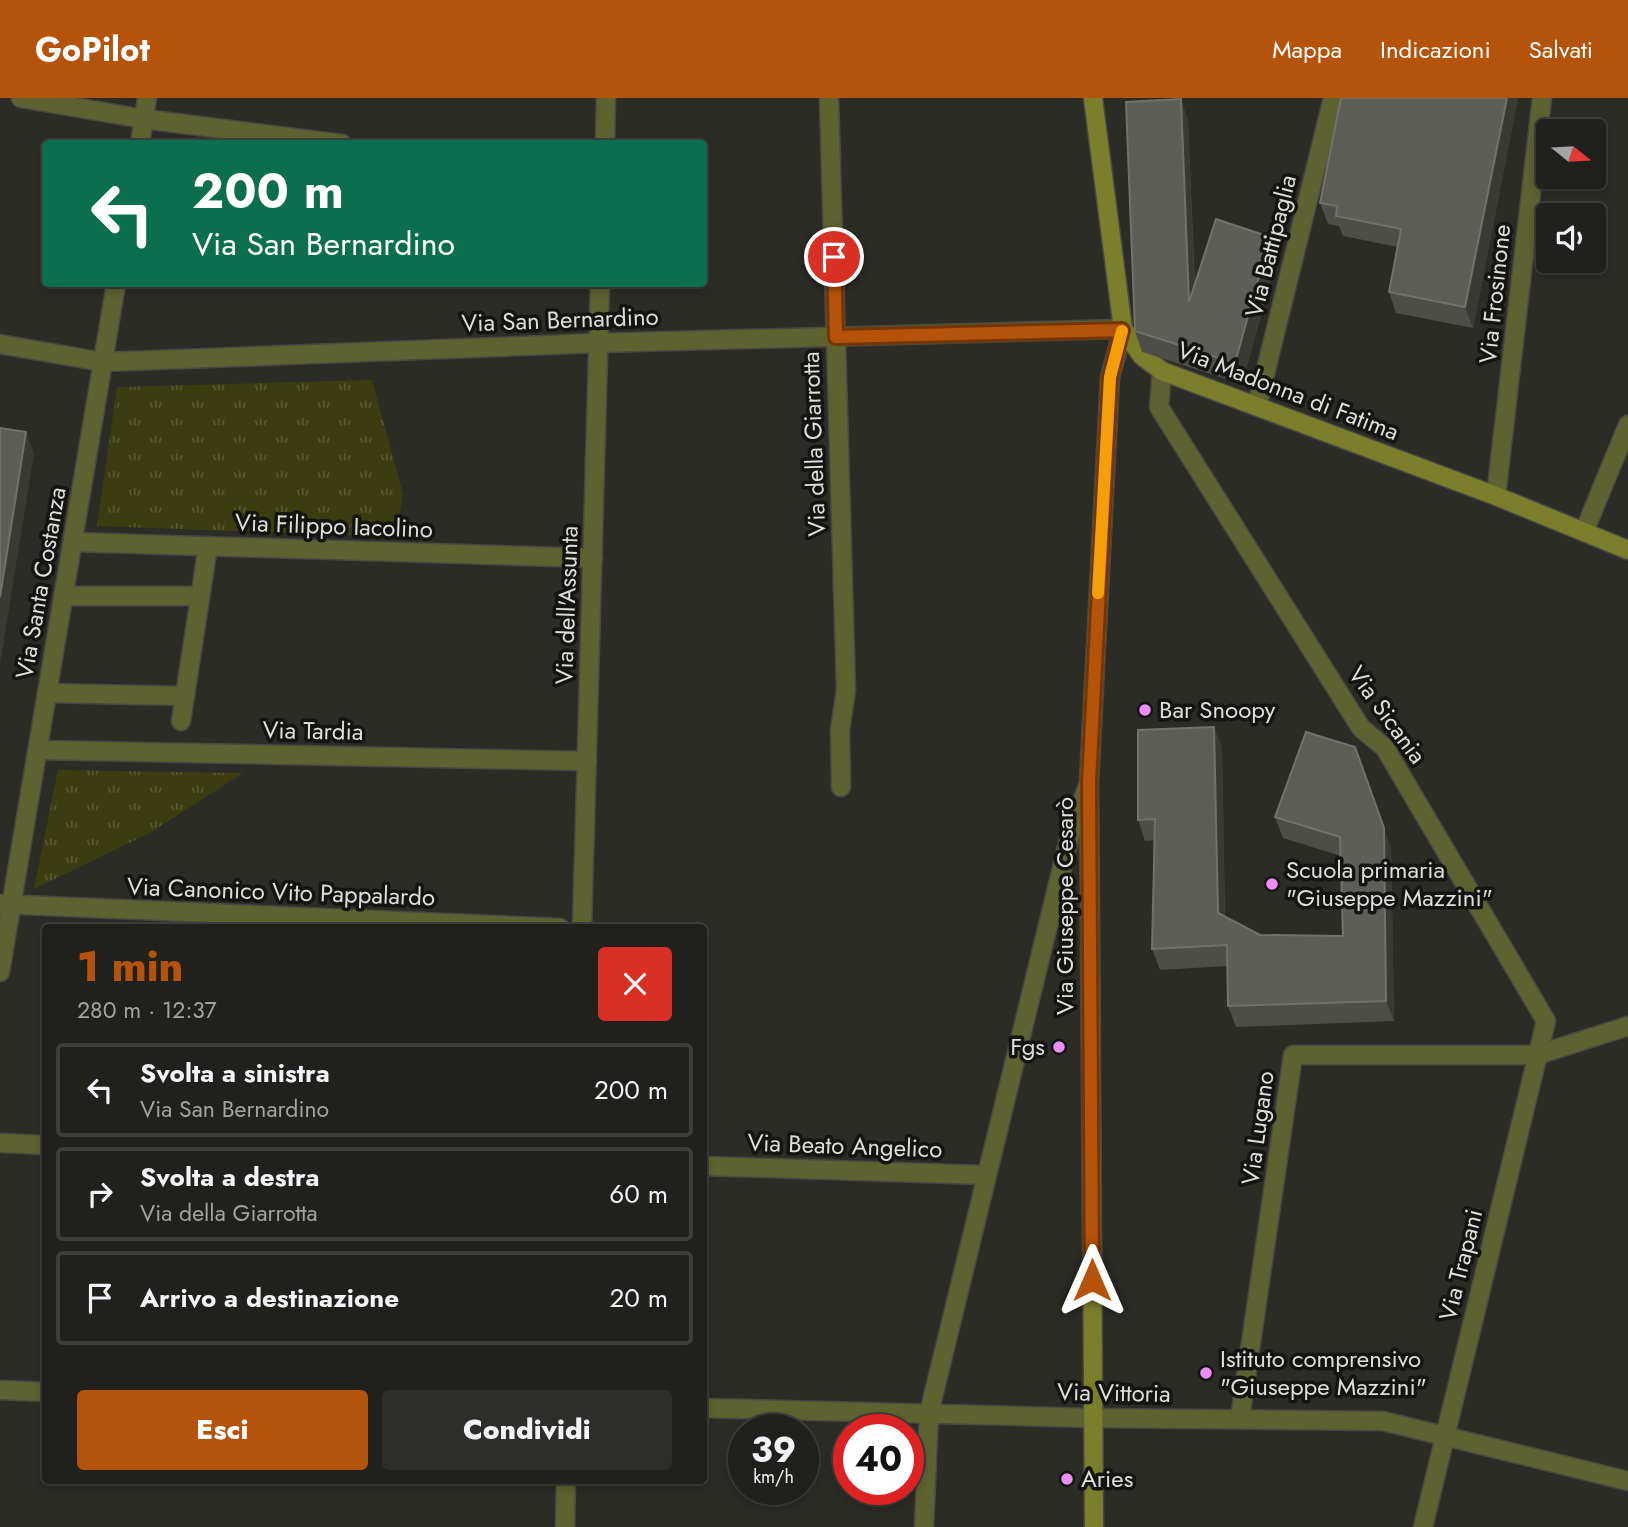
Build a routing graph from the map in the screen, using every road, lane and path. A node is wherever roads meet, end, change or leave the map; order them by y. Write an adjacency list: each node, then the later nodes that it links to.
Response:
1 (21, 98): 8 (street)
2 (147, 98): 8 (street)
3 (606, 98): 11 (street)
4 (829, 98): 15 (street, Via della Giarrotta)
5 (1093, 98): 14 (street)
6 (1333, 98): 20 (street, Via Battipaglia)
7 (1542, 98): 22 (street, Via Frosinone)
8 (144, 119): 9 (street); 10 (street)
9 (141, 140)
10 (310, 140)
11 (605, 140)
12 (116, 287): 18 (street, Via Santa Costanza)
13 (600, 287): 16 (street, Via dell'Assunta)
14 (1122, 330): 15 (street, Via San Bernardino); 19 (street, Via Madonna di Fatima); 35 (street, Via Giuseppe Cesarò)
15 (836, 337): 16 (street, Via San Bernardino); 36 (street, Via della Giarrotta)
16 (599, 343): 18 (street, Via San Bernardino); 27 (street, Via dell'Assunta)
17 (0, 344): 18 (street, Via San Bernardino)
18 (103, 362): 24 (street, Via Santa Costanza)
19 (1162, 371): 20 (street, Via Madonna di Fatima); 42 (street, Via Sicania)
20 (1257, 405): 22 (street, Via Madonna di Fatima)
21 (1628, 425): 23 (street)
22 (1496, 496): 23 (street, Via Madonna di Fatima)
23 (1584, 532): 26 (street, Via Madonna di Fatima)
24 (73, 542): 25 (street, Via Filippo Iacolino); 28 (street, Via Santa Costanza)
25 (208, 546): 27 (street, Via Filippo Iacolino); 29 (street)
26 (1628, 550)
27 (593, 558): 34 (street, Via dell'Assunta)
28 (63, 596): 29 (street); 30 (street, Via Santa Costanza)
29 (200, 596): 31 (street)
30 (47, 693): 31 (street); 33 (street, Via Santa Costanza)
31 (185, 696): 32 (street)
32 (181, 722)
33 (38, 750): 34 (street, Via Tardia); 37 (street, Via Santa Costanza)
34 (587, 761): 39 (street, Via dell'Assunta)
35 (1089, 782): 46 (street); 51 (street, Via Giuseppe Cesarò)
36 (841, 788)
37 (6, 905): 38 (street, Via Canonico Vito Pappalardo); 40 (street, Via Santa Costanza)
38 (464, 924)
39 (582, 924)
40 (0, 972)
41 (1628, 1026): 42 (street, Via Lugano)
42 (1537, 1055): 52 (street, Via Lugano); 53 (street, Via Trapani)
43 (0, 1143): 44 (street)
44 (42, 1145)
45 (707, 1166): 46 (street, Via Beato Angelico)
46 (985, 1175): 50 (street)
47 (0, 1391): 48 (street)
48 (42, 1392)
49 (707, 1408): 50 (street, Via Vittoria)
50 (929, 1413): 51 (street, Via Vittoria); 57 (street)
51 (1093, 1418): 52 (street, Via Vittoria); 58 (street, Via Giuseppe Cesarò)
52 (1240, 1418): 53 (street, Via Vittoria)
53 (1445, 1436): 54 (street, Via Vittoria); 59 (street, Via Trapani)
54 (1628, 1480)
55 (566, 1484): 56 (street)
56 (565, 1527)
57 (924, 1527)
58 (1094, 1527)
59 (1423, 1527)

